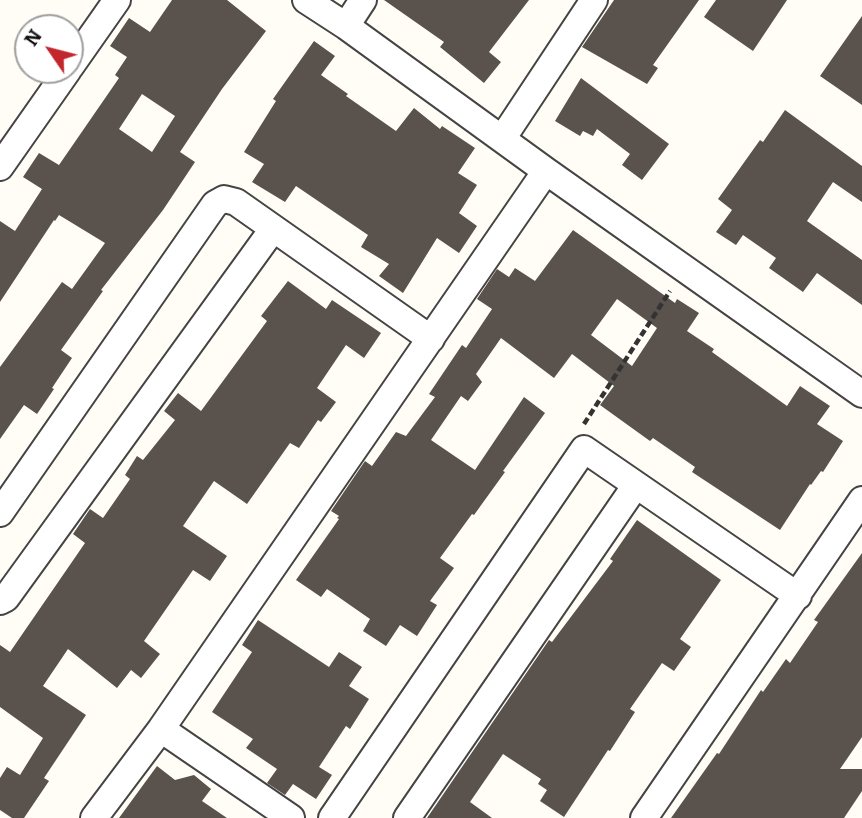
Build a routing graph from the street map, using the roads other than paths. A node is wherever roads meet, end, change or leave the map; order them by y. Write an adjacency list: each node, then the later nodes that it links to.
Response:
1 (117, 0): 6 (street)
2 (306, 0): 5 (street)
3 (363, 0): 5 (street)
4 (594, 0): 8 (street)
5 (346, 26): 8 (street)
6 (84, 47)
7 (58, 84): 9 (street)
8 (502, 139): 10 (street)
9 (0, 167)
10 (546, 171): 12 (street); 13 (street)
11 (273, 229): 12 (street); 16 (street); 18 (street)
12 (431, 339): 19 (street)
13 (862, 394)
14 (636, 485): 17 (street); 22 (street); 23 (street)
15 (862, 500): 17 (street)
16 (0, 513)
17 (798, 596): 24 (street)
18 (0, 601)
19 (161, 729): 20 (street); 21 (street)
20 (94, 818)
21 (291, 818)
22 (332, 818)
23 (407, 818)
24 (644, 818)

